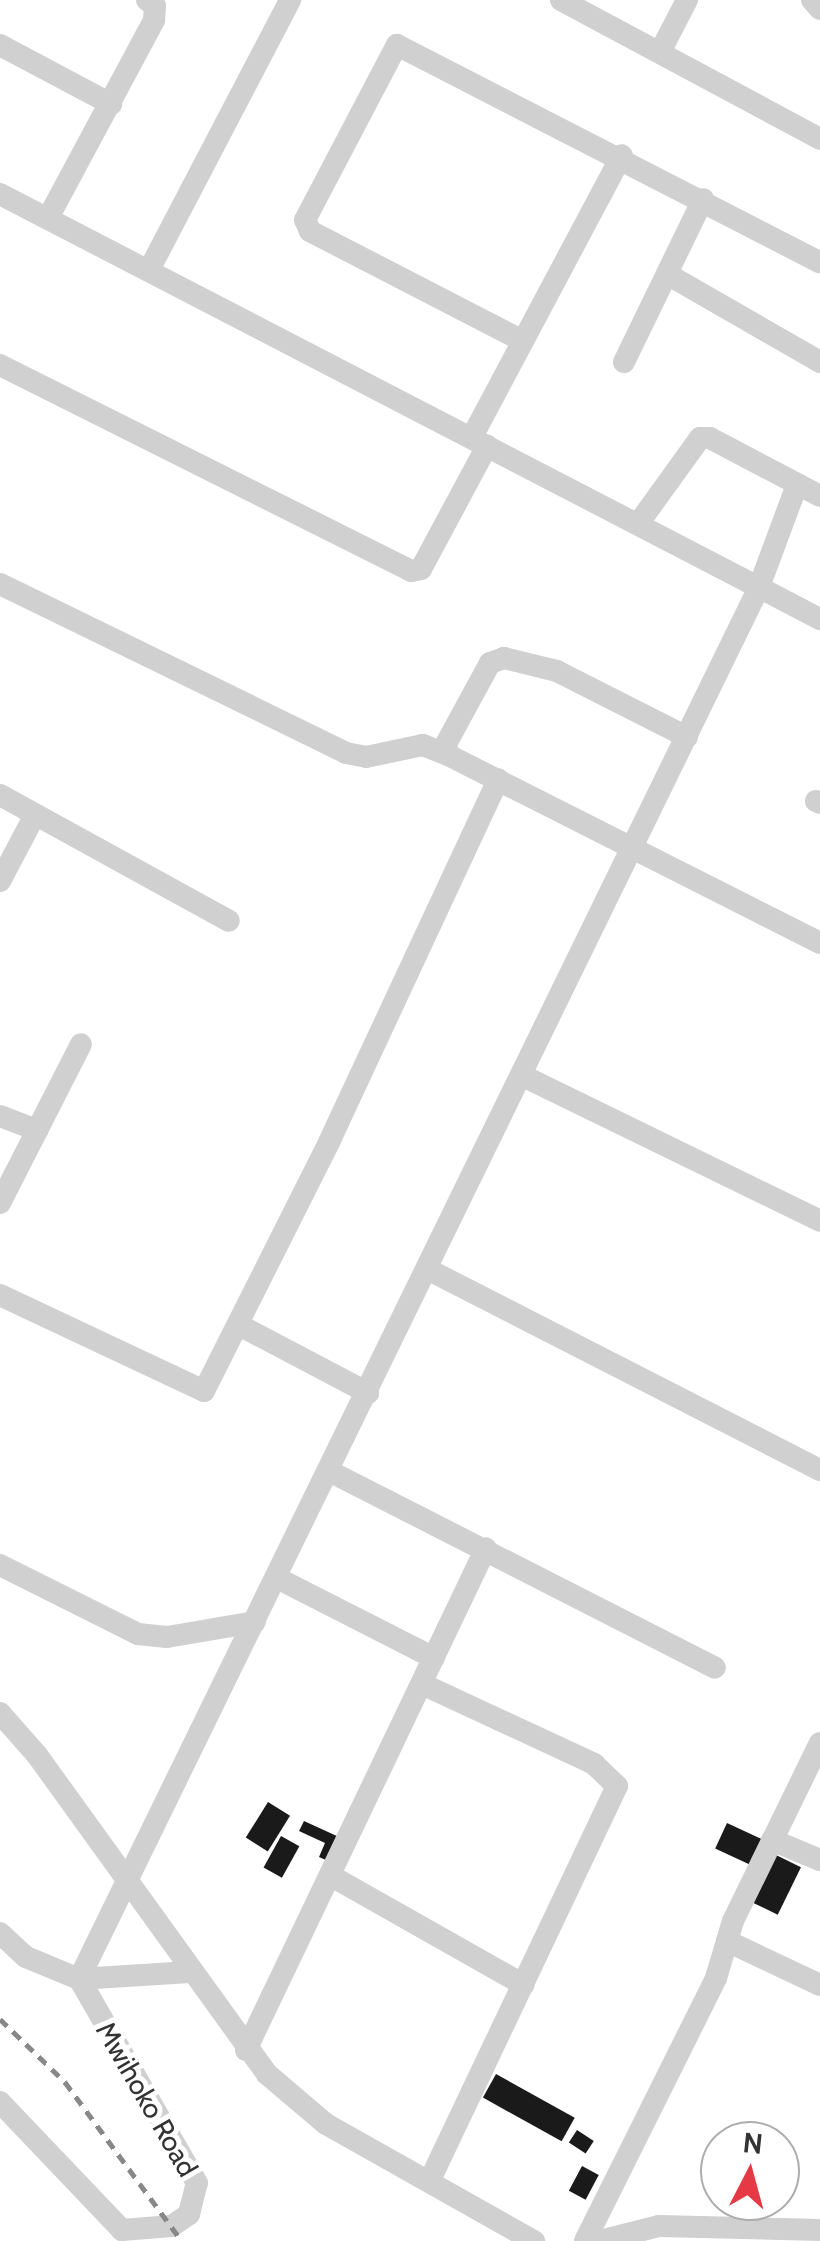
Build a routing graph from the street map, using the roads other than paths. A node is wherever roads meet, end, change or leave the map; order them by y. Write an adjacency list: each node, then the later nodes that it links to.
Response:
1 (147, 0): 9 (street)
2 (290, 0): 16 (street)
3 (561, 0): 8 (street)
4 (687, 0): 8 (street)
5 (812, 0): 6 (street)
6 (820, 10)
7 (0, 46): 9 (street)
8 (660, 52): 10 (street)
9 (110, 104): 14 (street)
10 (820, 139)
11 (622, 155): 13 (street); 18 (street); 18 (street)
12 (0, 194): 14 (street)
13 (703, 199): 15 (street); 17 (street)
14 (48, 218): 16 (street)
15 (820, 262)
16 (149, 270): 22 (street)
17 (667, 274): 19 (street); 20 (street)
18 (523, 341): 22 (street)
19 (624, 362)
20 (820, 362)
21 (3, 373): 22 (street)
22 (479, 441): 25 (street)
23 (797, 485): 24 (street); 25 (street); 27 (street)
24 (820, 496)
25 (638, 524): 27 (street)
26 (0, 584): 30 (street)
27 (759, 587): 28 (street); 29 (street)
28 (820, 619)
29 (687, 737): 30 (street); 34 (street)
30 (450, 756): 31 (street)
31 (498, 779): 34 (street); 46 (street)
32 (0, 795): 33 (street)
33 (35, 815): 35 (street); 36 (street)
34 (629, 846): 37 (street); 39 (street)
35 (0, 882)
36 (229, 922)
37 (820, 943)
38 (81, 1044): 41 (street)
39 (521, 1075): 43 (street); 44 (street)
40 (0, 1116): 41 (street)
41 (37, 1130): 42 (street)
42 (0, 1203)
43 (820, 1221)
44 (429, 1270): 47 (street); 48 (street)
45 (0, 1295): 46 (street)
46 (239, 1325): 47 (street)
47 (368, 1393): 49 (street)
48 (820, 1470)
49 (329, 1471): 50 (street); 52 (street)
50 (486, 1548): 54 (street); 55 (street)
51 (0, 1565): 53 (street)
52 (276, 1578): 53 (street); 54 (street)
53 (255, 1622): 62 (street)
54 (434, 1658): 56 (street)
55 (715, 1668)
56 (422, 1684): 61 (street); 68 (street)
57 (0, 1713): 62 (street)
58 (820, 1745): 59 (street)
59 (772, 1840): 60 (street); 64 (street)
60 (820, 1860)
61 (332, 1877): 68 (street); 69 (street)
62 (126, 1884): 65 (street); 66 (street)
63 (0, 1933): 66 (street)
64 (727, 1941): 67 (street); 75 (street)
65 (190, 1972): 66 (street); 69 (street)
66 (79, 1978): 73 (street, Mwihoko Road)
67 (820, 1984)
68 (524, 1985): 71 (street)
69 (246, 2050): 71 (street)
70 (0, 2102): 73 (street, Mwihoko Road)
71 (430, 2179): 74 (street)
72 (820, 2230): 76 (street)
73 (125, 2235)
74 (534, 2241)
75 (585, 2241)
76 (600, 2241)

